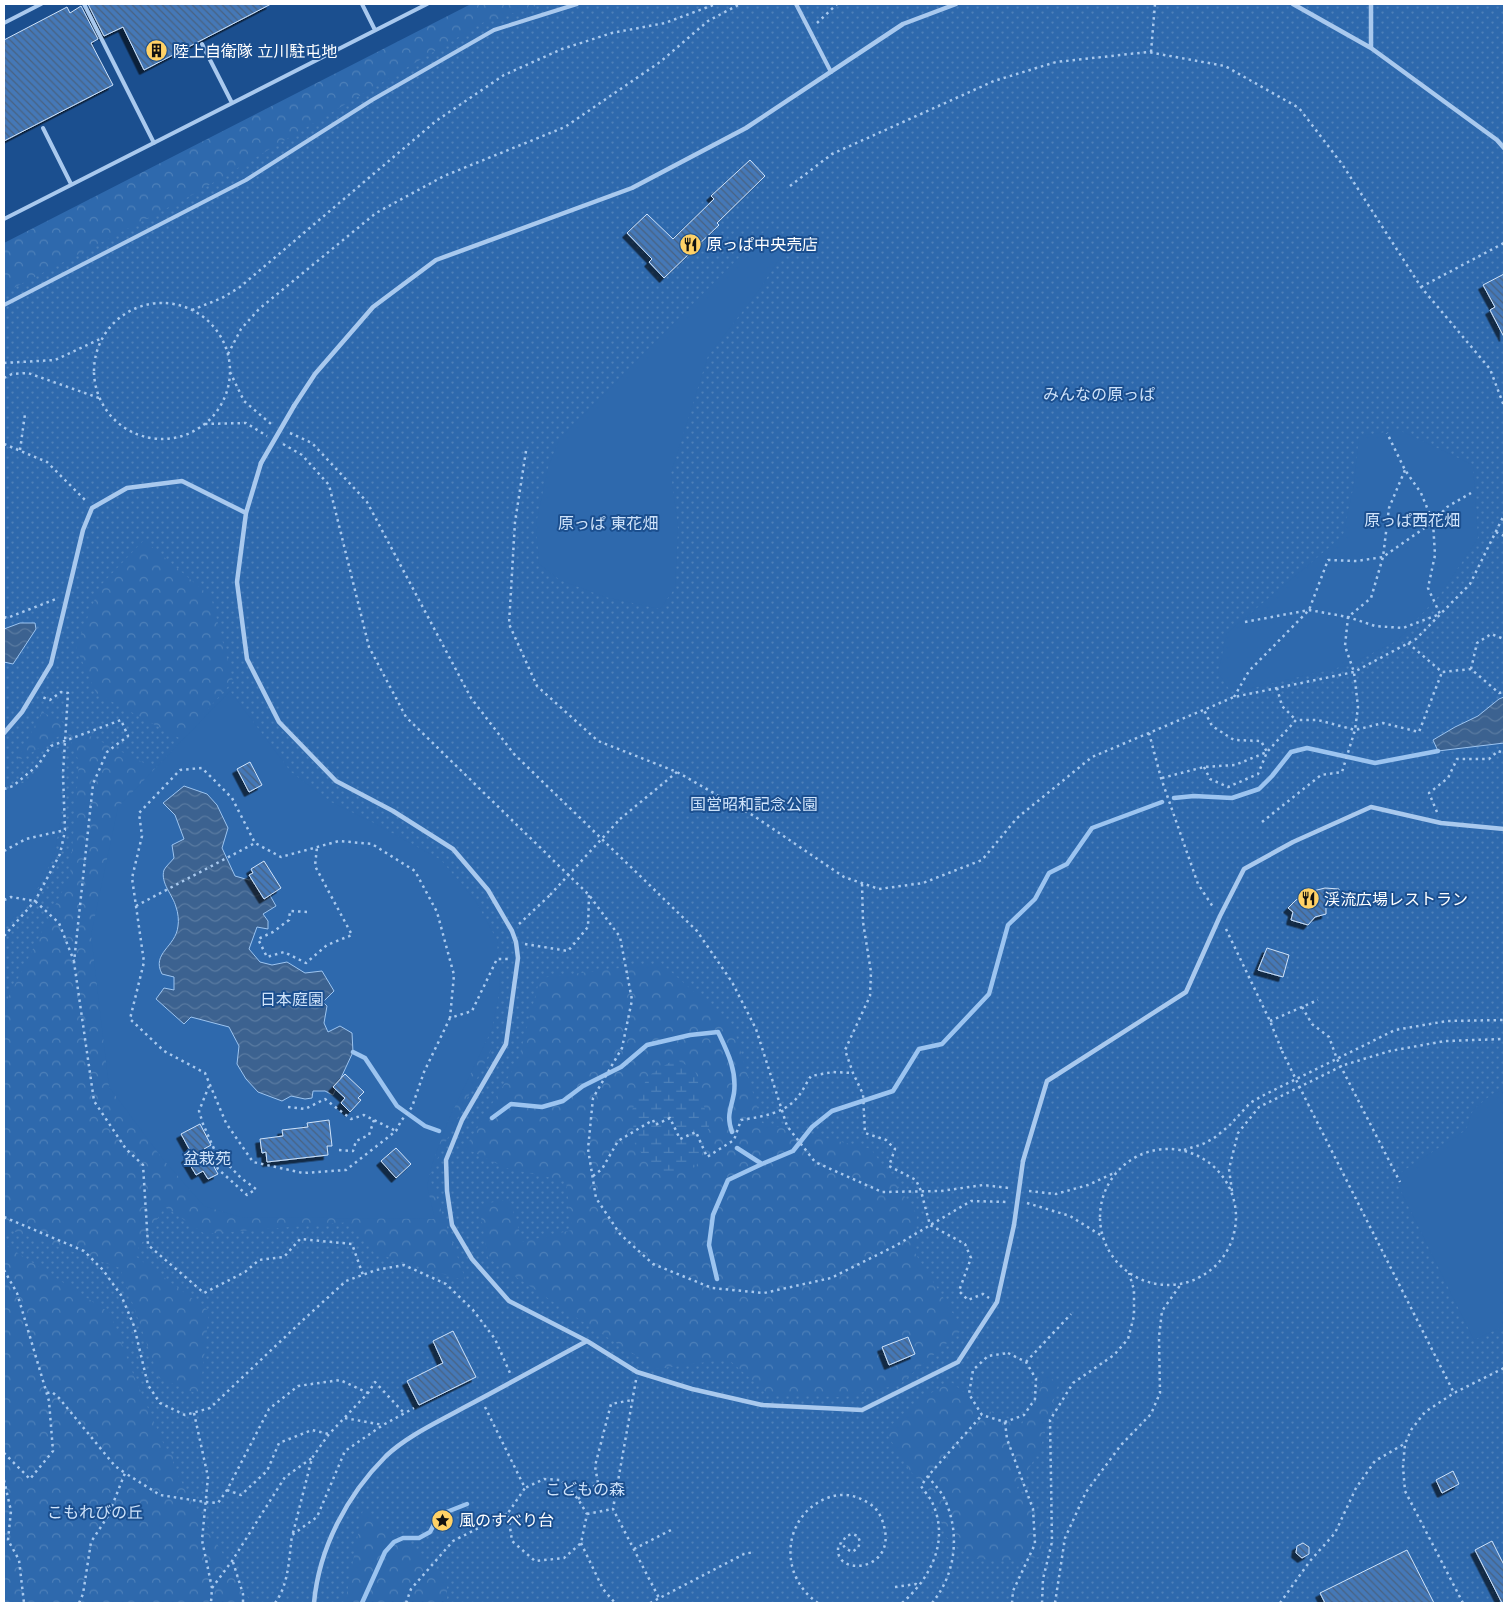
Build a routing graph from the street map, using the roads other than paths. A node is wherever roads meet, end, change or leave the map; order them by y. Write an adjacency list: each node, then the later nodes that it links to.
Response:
1 (41, 4): 10 (lane)
2 (84, 4): 17 (lane)
3 (362, 4): 11 (lane)
4 (427, 4): 11 (lane)
5 (577, 4): 21 (lane)
6 (796, 4): 14 (lane)
7 (956, 4): 14 (street)
8 (1293, 4): 13 (street)
9 (1371, 4): 13 (street)
10 (4, 23)
11 (375, 30): 15 (lane)
12 (202, 44): 15 (lane)
13 (1371, 48): 18 (street)
14 (831, 72): 22 (street, bridge)
15 (232, 103): 17 (lane)
16 (43, 128): 19 (lane)
17 (154, 143): 19 (lane)
18 (1504, 148)
19 (71, 184): 20 (lane)
20 (4, 219)
21 (4, 305)
22 (246, 513): 23 (street); 25 (street)
23 (4, 733)
24 (1504, 830): 25 (street, bridge)
25 (587, 1341): 26 (street)
26 (314, 1603)

